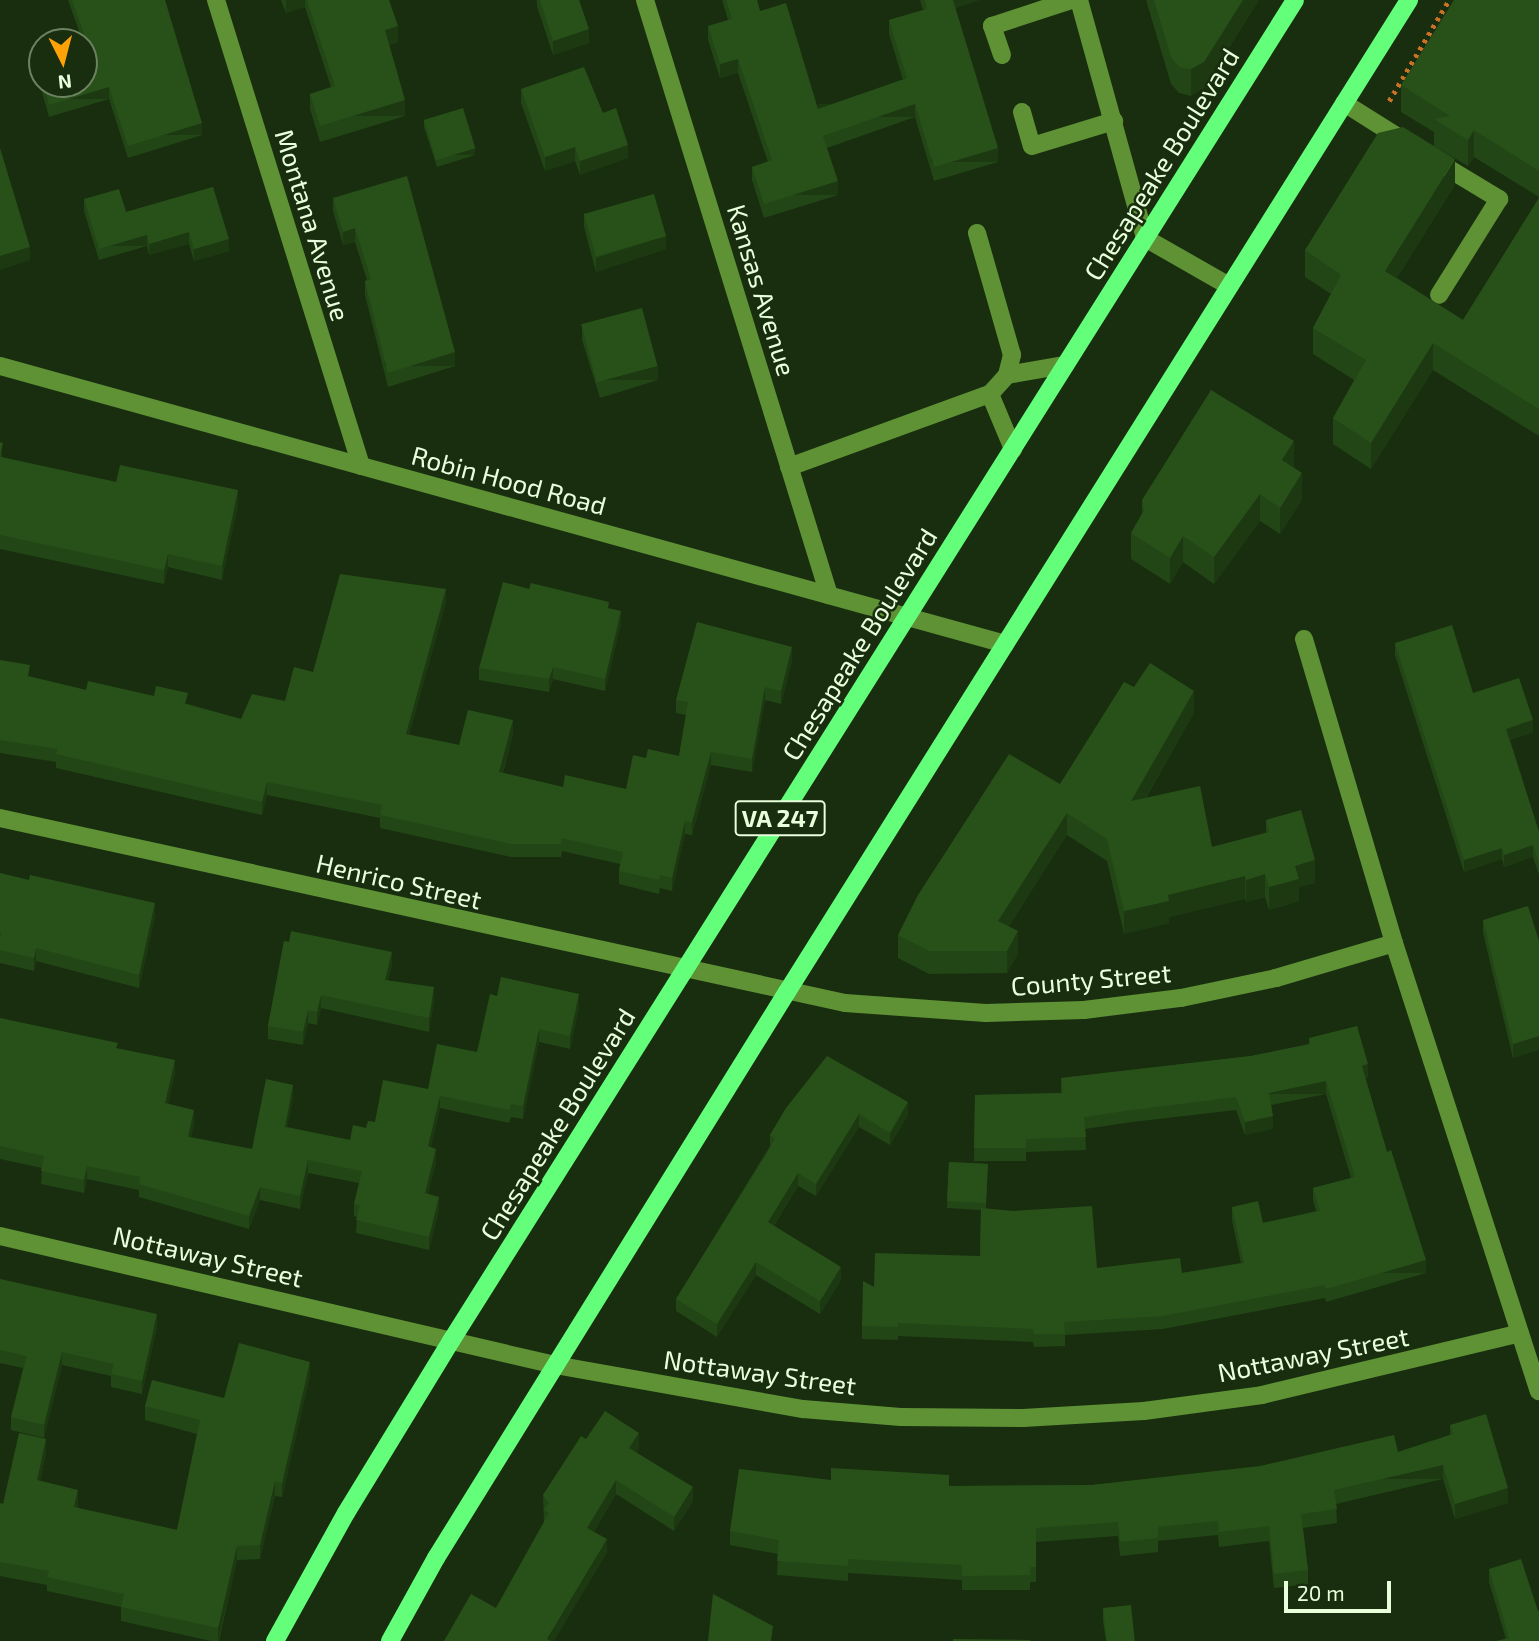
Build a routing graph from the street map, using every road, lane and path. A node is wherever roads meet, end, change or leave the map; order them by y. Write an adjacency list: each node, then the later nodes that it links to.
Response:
1 (216, 0): 22 (street, Montana Avenue)
2 (645, 0): 23 (street, Kansas Avenue)
3 (1071, 0): 8 (street)
4 (1079, 0): 11 (street)
5 (1295, 0): 14 (main road, Chesapeake Boulevard / VA 247)
6 (1409, 0): 9 (main road)
7 (1449, 0): 12 (path)
8 (1002, 55)
9 (1344, 103): 12 (street); 15 (main road)
10 (1022, 112): 11 (street)
11 (1114, 121): 14 (street)
12 (1376, 123): 16 (street)
13 (977, 233): 19 (street)
14 (1145, 238): 15 (street); 17 (main road, Chesapeake Boulevard / VA 247)
15 (1229, 286): 27 (main road)
16 (1439, 295)
17 (1065, 365): 19 (street); 21 (main road, Chesapeake Boulevard / VA 247)
18 (0, 366): 22 (street, Robin Hood Road)
19 (1007, 375): 20 (street)
20 (990, 394): 21 (street); 23 (street)
21 (1013, 449): 25 (main road, Chesapeake Boulevard / VA 247)
22 (361, 466): 24 (street, Robin Hood Road)
23 (789, 467): 24 (street, Kansas Avenue)
24 (829, 595): 25 (street, Robin Hood Road)
25 (907, 616): 27 (street, Robin Hood Road); 30 (main road, Chesapeake Boulevard / VA 247)
26 (1304, 639): 29 (street)
27 (1004, 643): 31 (main road)
28 (0, 818): 30 (street, Henrico Street)
29 (1394, 943): 31 (street, County Street); 33 (street)
30 (685, 969): 31 (street, Henrico Street); 34 (main road, Chesapeake Boulevard / VA 247)
31 (787, 992): 35 (main road)
32 (0, 1236): 34 (street, Nottaway Street)
33 (1520, 1333): 35 (street, Nottaway Street); 36 (street)
34 (451, 1341): 35 (street, Nottaway Street); 37 (main road, Chesapeake Boulevard / VA 247)
35 (555, 1365): 38 (main road)
36 (1539, 1391)
37 (275, 1641)
38 (390, 1641)

